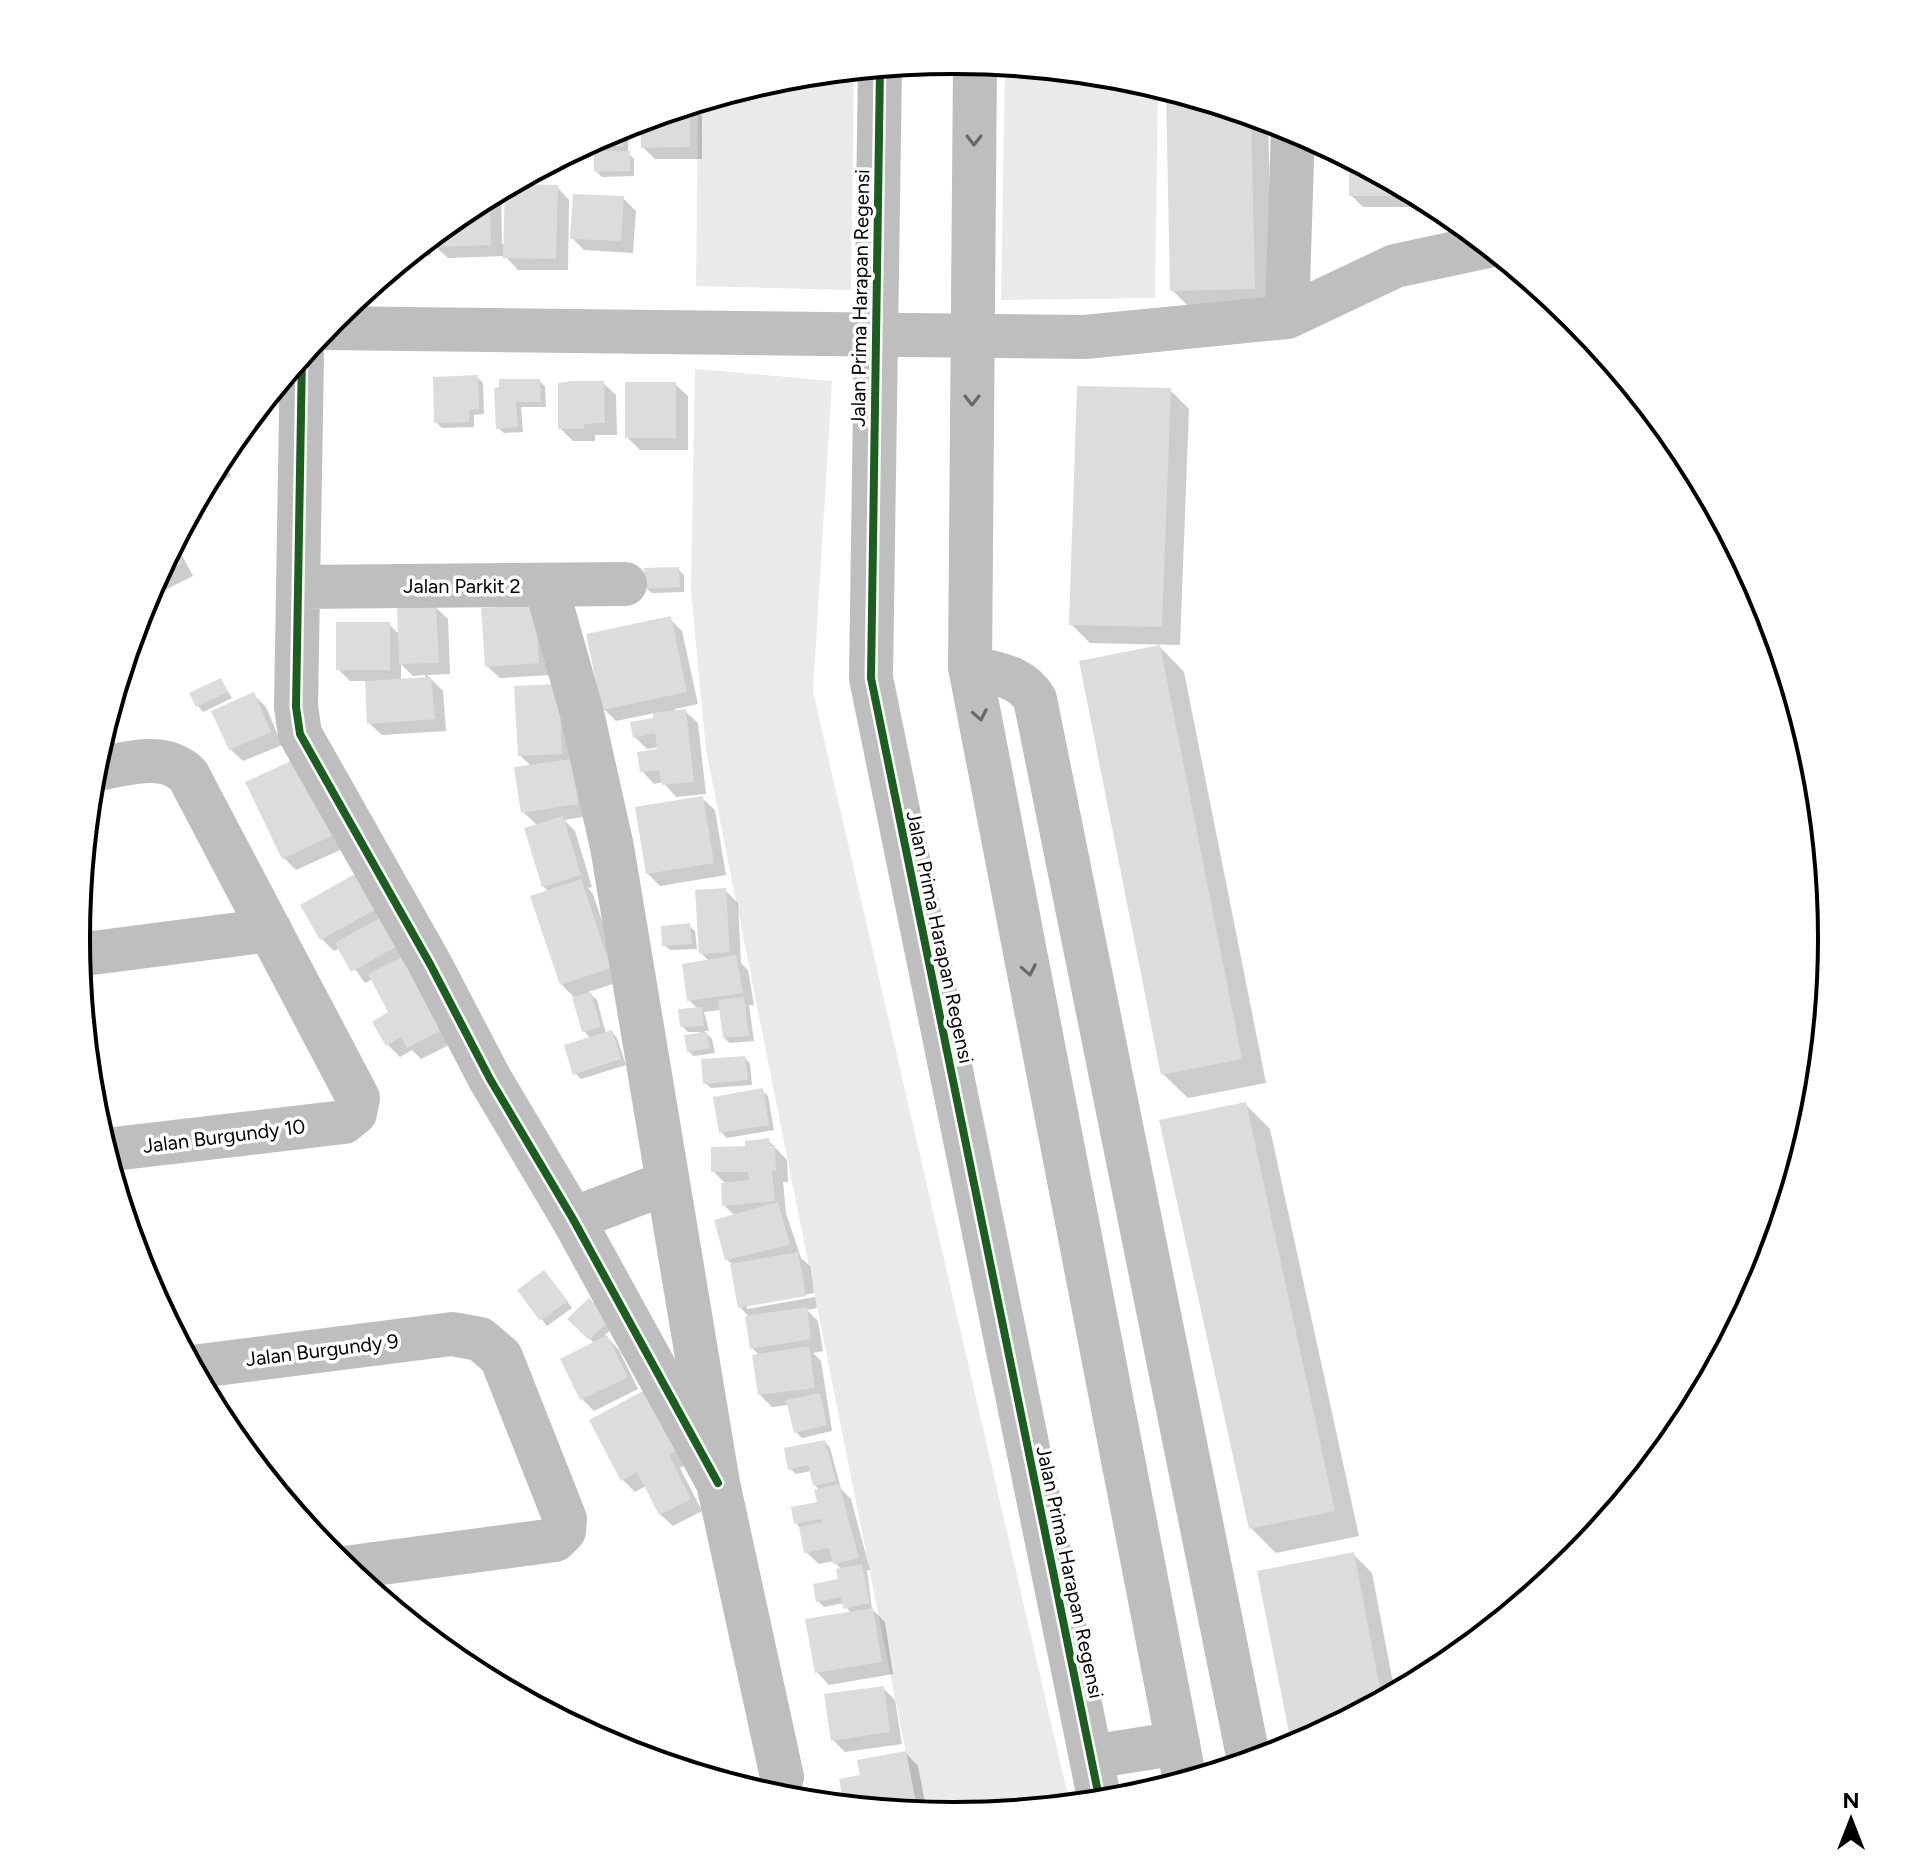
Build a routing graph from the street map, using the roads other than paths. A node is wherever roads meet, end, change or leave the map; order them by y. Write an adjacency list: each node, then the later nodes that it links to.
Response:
1 (975, 75): 8 (street, one-way to 8)
2 (880, 78): 7 (street, Jalan Prima Harapan Regensi)
3 (1292, 144): 5 (street)
4 (1474, 249): 5 (street)
5 (1287, 317): 8 (street)
6 (342, 328): 7 (street)
7 (875, 334): 8 (street); 26 (street, Jalan Prima Harapan Regensi)
8 (973, 336): 13 (street, one-way to 13)
9 (302, 371): 12 (street)
10 (625, 584): 11 (street, Jalan Parkit 2)
11 (546, 586): 12 (street, Jalan Parkit 2); 20 (street)
12 (299, 587): 21 (street)
13 (970, 667): 17 (street); 18 (street, one-way to 18)
14 (106, 768): 15 (street)
15 (270, 930): 16 (street); 19 (street, Jalan Burgundy 10)
16 (90, 953)
17 (1123, 1127): 18 (street); 25 (street)
18 (1062, 1145): 27 (street)
19 (116, 1149)
20 (666, 1183): 21 (street); 23 (street)
21 (573, 1219): 23 (street)
22 (203, 1366): 24 (street, Jalan Burgundy 9)
23 (718, 1483): 28 (street)
24 (361, 1566)
25 (1247, 1750)
26 (1092, 1757): 27 (street); 29 (street, Jalan Prima Harapan Regensi)
27 (1181, 1762)
28 (782, 1777)
29 (1098, 1789)

